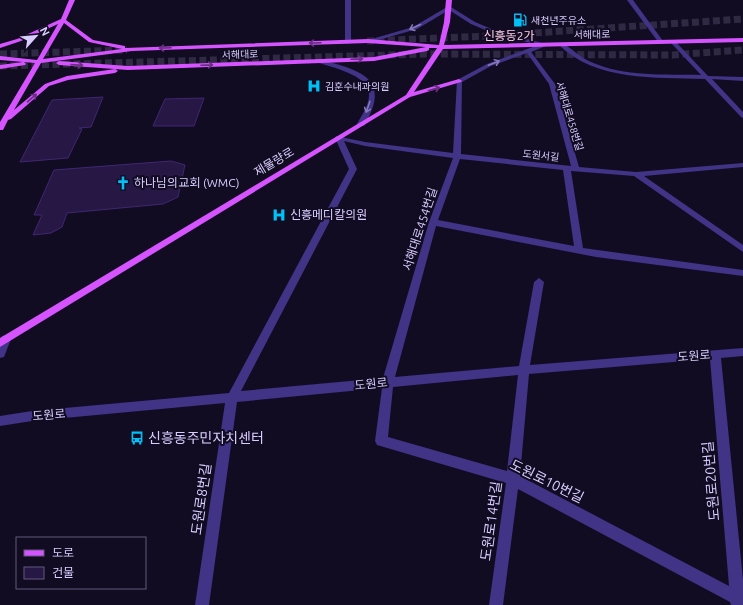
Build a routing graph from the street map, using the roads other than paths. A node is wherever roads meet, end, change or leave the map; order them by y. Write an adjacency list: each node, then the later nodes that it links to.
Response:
1 (72, 0): 6 (main road)
2 (348, 0): 9 (street)
3 (449, 0): 5 (main road, 제물량로)
4 (630, 0): 10 (street)
5 (448, 8): 8 (street, one-way to 8); 13 (street); 15 (main road, 제물량로)
6 (63, 20): 14 (main road); 16 (main road); 20 (main road)
7 (743, 40): 11 (main road, 서해대로)
8 (368, 41): 9 (main road, 서해대로); 15 (main road, 서해대로)
9 (348, 42): 16 (main road, 서해대로, one-way to 16)
10 (661, 42): 11 (main road, 서해대로); 12 (main road, 서해대로)
11 (673, 42): 23 (street)
12 (561, 44): 13 (main road, 서해대로); 23 (street)
13 (544, 45): 15 (main road, 서해대로); 17 (street)
14 (0, 46)
15 (441, 47): 19 (main road, 서해대로, one-way to 15); 26 (main road, 제물량로)
16 (132, 49): 20 (main road, 서해대로)
17 (528, 50): 25 (street, one-way to 17); 34 (street, 서해대로458번길)
18 (0, 58): 20 (main road, 서해대로)
19 (318, 61): 22 (main road, 서해대로, one-way to 19); 29 (street, one-way to 29)
20 (38, 62): 21 (main road, 서해대로); 22 (main road, 서해대로, one-way to 22); 30 (main road)
21 (0, 68)
22 (128, 68): 30 (main road, one-way to 22)
23 (706, 77): 24 (street); 28 (street)
24 (743, 79)
25 (459, 82): 26 (main road, one-way to 25); 32 (street, 서해대로454번길)
26 (408, 96): 29 (main road, 제물량로)
27 (0, 114): 30 (main road)
28 (743, 116)
29 (361, 124): 31 (main road, 제물량로)
30 (1, 126)
31 (339, 138): 32 (street, 도원서길); 41 (main road, 제물량로); 47 (street, 도원로8번길)
32 (457, 156): 34 (street, 도원서길); 36 (street, 서해대로454번길)
33 (743, 164): 35 (street, 도원서길)
34 (571, 169): 35 (street, 도원서길); 38 (street, 서해대로458번길)
35 (636, 174): 37 (street)
36 (433, 222): 38 (street); 46 (street, 서해대로454번길)
37 (743, 249)
38 (579, 251): 39 (street)
39 (743, 273)
40 (539, 282): 45 (street, 도원로14번길)
41 (2, 342): 43 (street)
42 (743, 352): 44 (street, 도원로)
43 (0, 354)
44 (715, 355): 45 (street, 도원로); 50 (street, 도원로20번길)
45 (524, 370): 46 (street, 도원로); 49 (street, 도원로14번길)
46 (388, 382): 47 (street, 도원로); 49 (street, 도원로10번길)
47 (232, 398): 48 (street, 도원로); 51 (street, 도원로8번길)
48 (1, 419)
49 (512, 480): 50 (street, 도원로10번길); 52 (street, 도원로14번길)
50 (740, 602)
51 (202, 605)
52 (496, 605)

